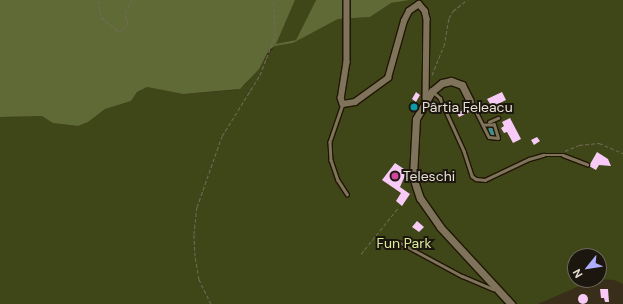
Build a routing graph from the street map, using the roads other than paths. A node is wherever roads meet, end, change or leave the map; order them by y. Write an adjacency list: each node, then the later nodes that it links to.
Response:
1 (347, 0): 5 (street)
2 (432, 91): 3 (street); 4 (street); 8 (lane)
3 (426, 98): 5 (street); 11 (street)
4 (470, 101): 7 (lane)
5 (343, 104): 9 (lane)
6 (498, 118): 7 (lane)
7 (485, 124): 7 (lane)
8 (586, 164)
9 (347, 194)
10 (399, 242): 11 (lane)
11 (501, 293): 12 (street)
12 (511, 304)

